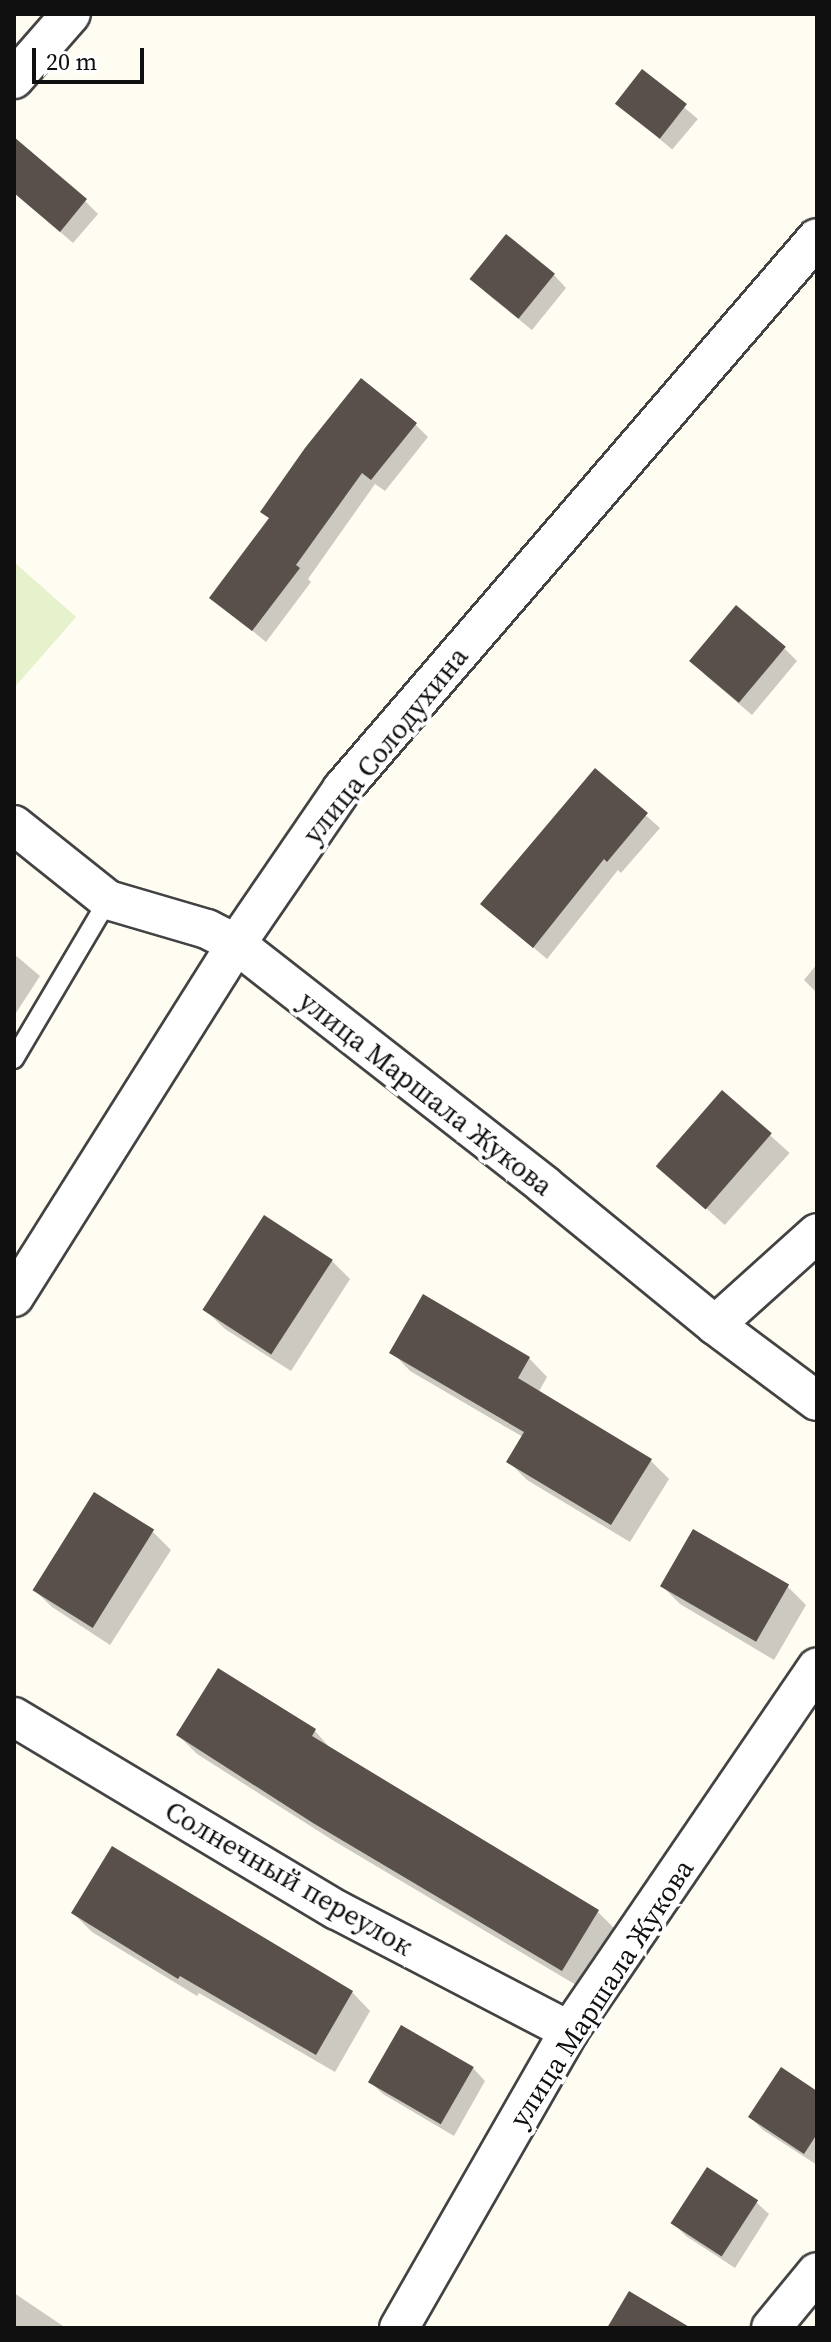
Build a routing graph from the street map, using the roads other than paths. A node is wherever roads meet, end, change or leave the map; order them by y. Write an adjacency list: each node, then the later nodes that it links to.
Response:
1 (71, 14): 2 (street)
2 (14, 79)
3 (817, 238): 6 (street, улица Солодухина)
4 (14, 825): 5 (street, улица Маршала Жукова)
5 (108, 900): 6 (street, улица Маршала Жукова); 7 (lane)
6 (236, 944): 9 (street, улица Солодухина); 10 (street, улица Маршала Жукова)
7 (14, 1059)
8 (817, 1233): 10 (street)
9 (14, 1297)
10 (715, 1325): 11 (street, улица Маршала Жукова)
11 (817, 1401)
12 (817, 1667): 14 (street, улица Маршала Жукова)
13 (14, 1717): 14 (street, Солнечный переулок)
14 (569, 2031): 16 (street, улица Маршала Жукова)
15 (817, 2272): 17 (street)
16 (399, 2328)
17 (771, 2328)

